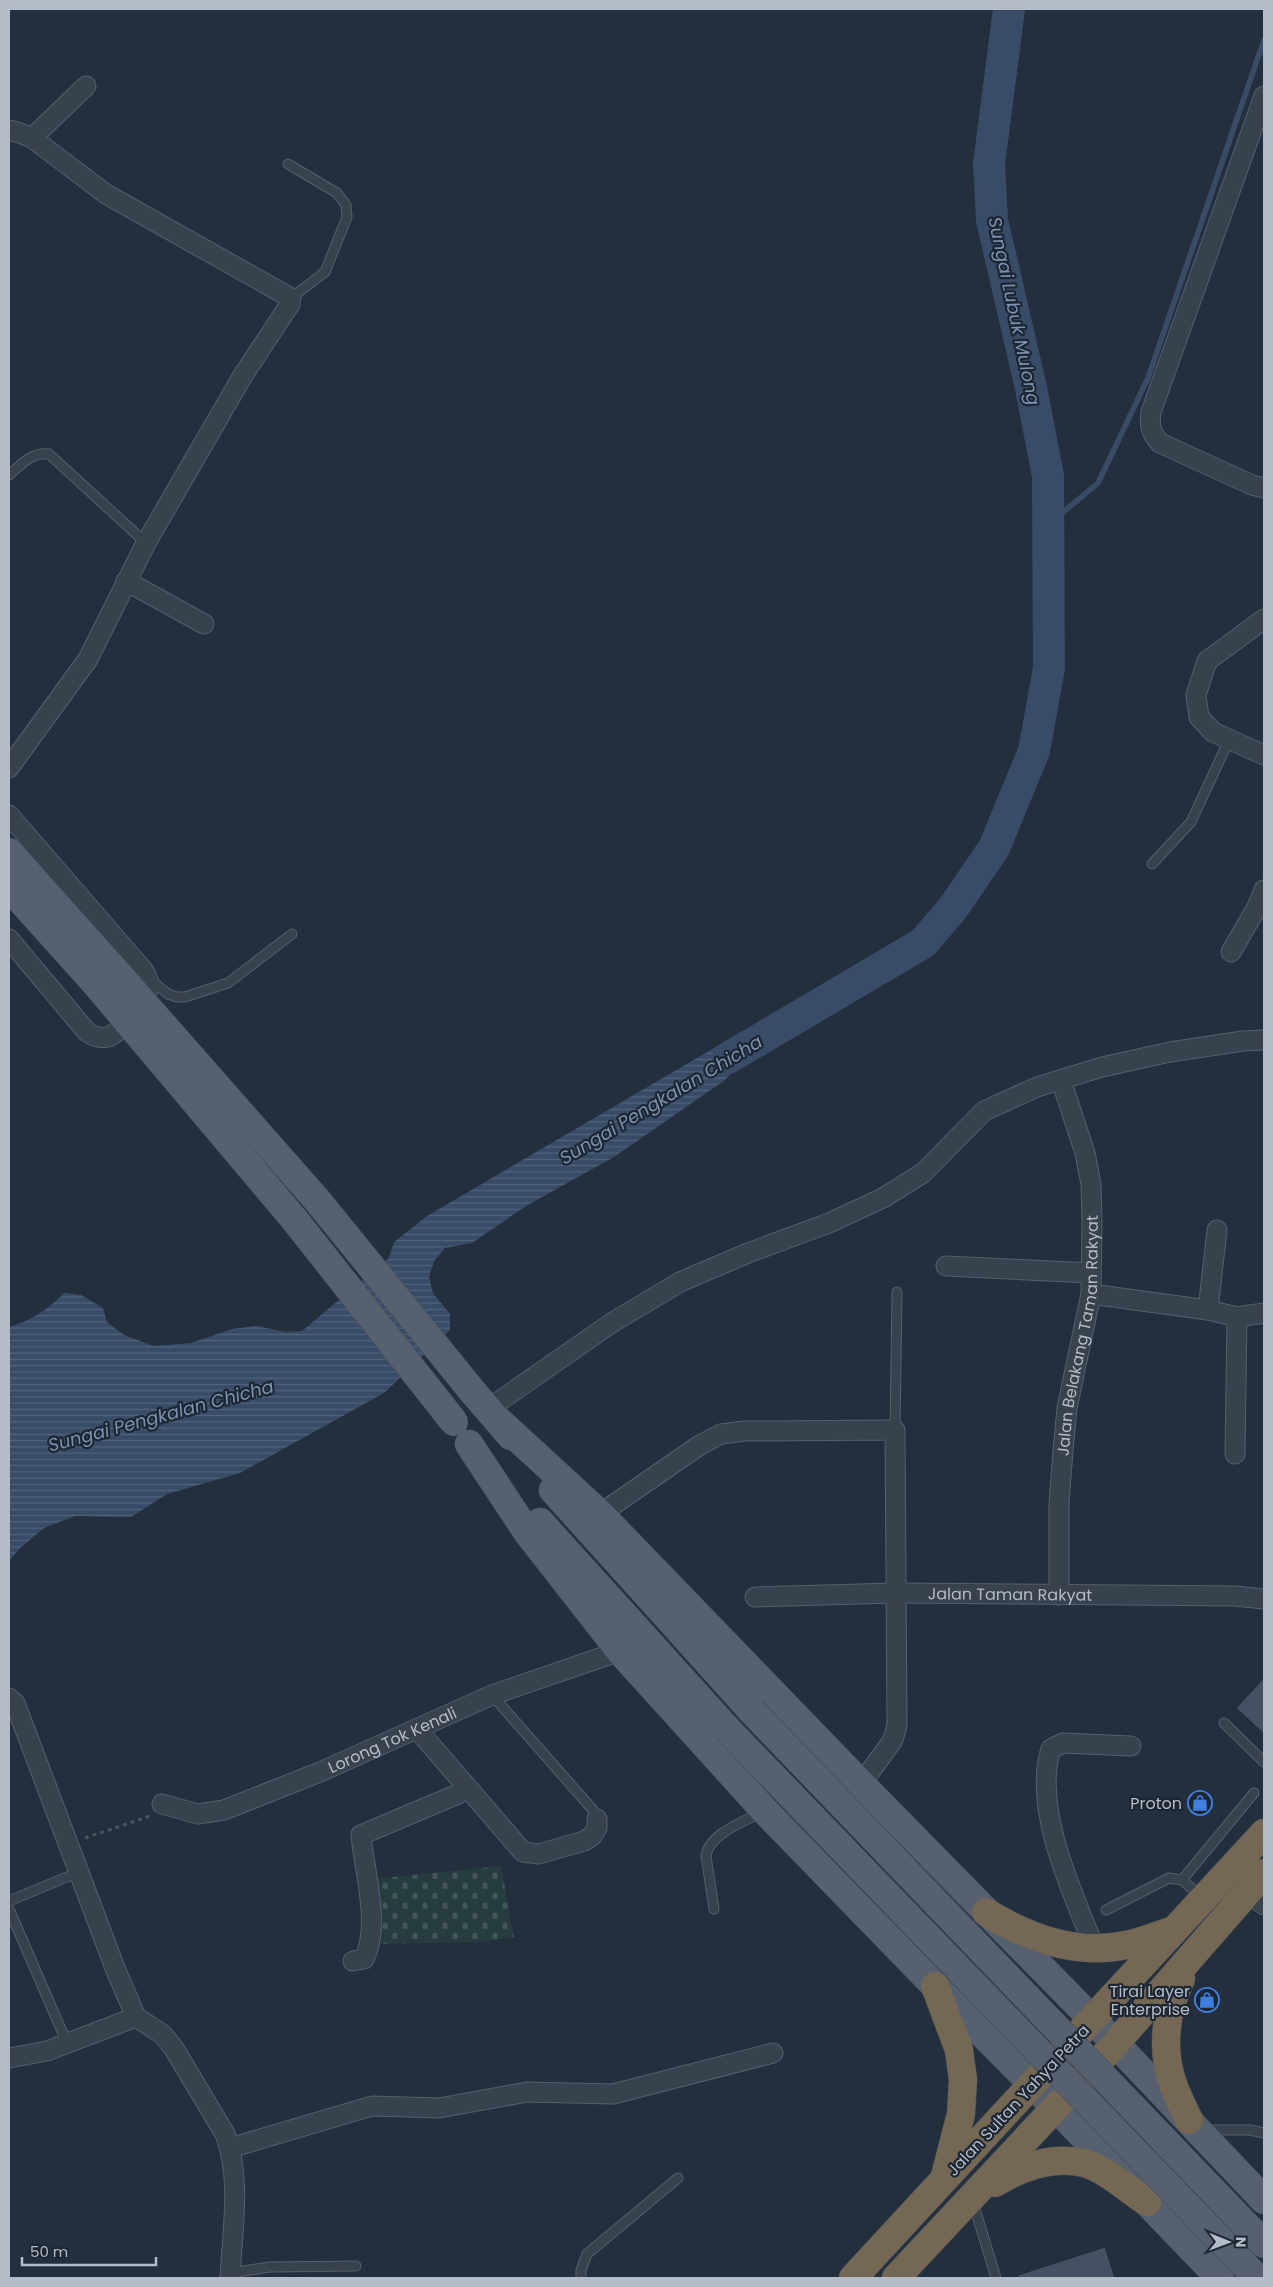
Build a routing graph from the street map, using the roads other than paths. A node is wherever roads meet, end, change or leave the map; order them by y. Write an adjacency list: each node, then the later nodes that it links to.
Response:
1 (86, 86): 4 (street)
2 (1264, 96): 8 (street)
3 (9, 130): 4 (street)
4 (32, 138): 6 (street)
5 (288, 164): 6 (lane)
6 (291, 298): 9 (street)
7 (9, 475): 9 (lane)
8 (1264, 488)
9 (146, 543): 10 (street)
10 (126, 582): 12 (street); 15 (street)
11 (1264, 619): 13 (street)
12 (204, 624)
13 (1229, 740): 14 (street); 18 (lane)
14 (1264, 755)
15 (9, 768)
16 (9, 815): 25 (street)
17 (9, 852): 24 (main road)
18 (1152, 864)
19 (9, 887): 24 (main road)
20 (1264, 890): 23 (street)
21 (292, 934): 25 (lane)
22 (9, 939): 25 (street)
23 (1231, 952)
24 (104, 976): 36 (main road, bridge); 38 (main road, bridge)
25 (148, 979)
26 (1264, 1040): 27 (street)
27 (1061, 1080): 30 (street, Jalan Belakang Taman Rakyat); 36 (street)
28 (1217, 1230): 33 (street)
29 (946, 1266): 30 (street)
30 (1091, 1273): 32 (street, Jalan Belakang Taman Rakyat)
31 (897, 1292): 37 (lane)
32 (1091, 1294): 33 (street); 42 (street, Jalan Belakang Taman Rakyat)
33 (1208, 1310): 35 (street)
34 (1264, 1312): 35 (street)
35 (1237, 1317): 39 (street)
36 (487, 1408): 40 (main road); 93 (main road, bridge)
37 (895, 1430): 40 (street); 41 (street)
38 (470, 1444): 45 (main road); 101 (main road, bridge)
39 (1235, 1454)
40 (600, 1514): 52 (main road)
41 (896, 1593): 42 (street, Jalan Taman Rakyat); 43 (street, Jalan Taman Rakyat); 52 (street)
42 (1059, 1595): 44 (street, Jalan Taman Rakyat)
43 (755, 1597)
44 (1264, 1599)
45 (620, 1651): 46 (street, Lorong Tok Kenali); 56 (main road)
46 (492, 1695): 49 (street, Lorong Tok Kenali); 57 (lane)
47 (9, 1698): 59 (street)
48 (1224, 1723): 51 (lane)
49 (417, 1729): 53 (street); 55 (street, Lorong Tok Kenali)
50 (1131, 1746): 69 (street)
51 (1264, 1762)
52 (861, 1784): 67 (main road)
53 (467, 1788): 57 (street); 72 (street)
54 (1254, 1793): 60 (lane)
55 (162, 1804)
56 (764, 1810): 65 (lane); 73 (main road)
57 (597, 1819)
58 (1264, 1833): 62 (highway, Jalan Sultan Yahya Petra)
59 (79, 1872): 63 (lane); 75 (street)
60 (1182, 1880): 62 (lane); 66 (lane)
61 (1259, 1890): 70 (highway, Jalan Sultan Yahya Petra)
62 (1204, 1899): 68 (highway, Jalan Sultan Yahya Petra)
63 (9, 1901)
64 (9, 1909): 77 (lane)
65 (714, 1909)
66 (1106, 1910)
67 (986, 1912): 69 (highway); 71 (main road)
68 (1176, 1929): 69 (highway); 76 (highway, Jalan Sultan Yahya Petra)
69 (1095, 1948)
70 (1194, 1953): 78 (highway, Jalan Sultan Yahya Petra); 84 (highway)
71 (1029, 1956): 74 (main road); 76 (main road)
72 (353, 1961)
73 (935, 1986): 74 (main road); 89 (highway)
74 (960, 2011): 81 (main road)
75 (136, 2017): 77 (street); 86 (street)
76 (1092, 2020): 78 (main road); 81 (highway, Jalan Sultan Yahya Petra)
77 (67, 2043): 80 (street)
78 (1116, 2044): 82 (main road); 83 (highway, Jalan Sultan Yahya Petra)
79 (773, 2053): 86 (street)
80 (9, 2058)
81 (1032, 2084): 83 (main road); 89 (highway, Jalan Sultan Yahya Petra)
82 (1156, 2087): 84 (main road); 87 (main road)
83 (1056, 2108): 87 (main road); 90 (highway, Jalan Sultan Yahya Petra)
84 (1194, 2125): 85 (lane); 91 (main road)
85 (1264, 2133)
86 (230, 2148): 95 (street)
87 (1111, 2164): 92 (main road)
88 (678, 2178): 96 (lane)
89 (944, 2180): 97 (highway, Jalan Sultan Yahya Petra)
90 (972, 2198): 92 (highway); 98 (highway, Jalan Sultan Yahya Petra); 99 (lane)
91 (1264, 2200)
92 (1147, 2202): 100 (main road)
93 (1264, 2244)
94 (356, 2266): 95 (lane)
95 (230, 2275)
96 (581, 2278)
97 (853, 2278)
98 (896, 2278)
99 (996, 2278)
100 (1220, 2278)
101 (1256, 2278)

